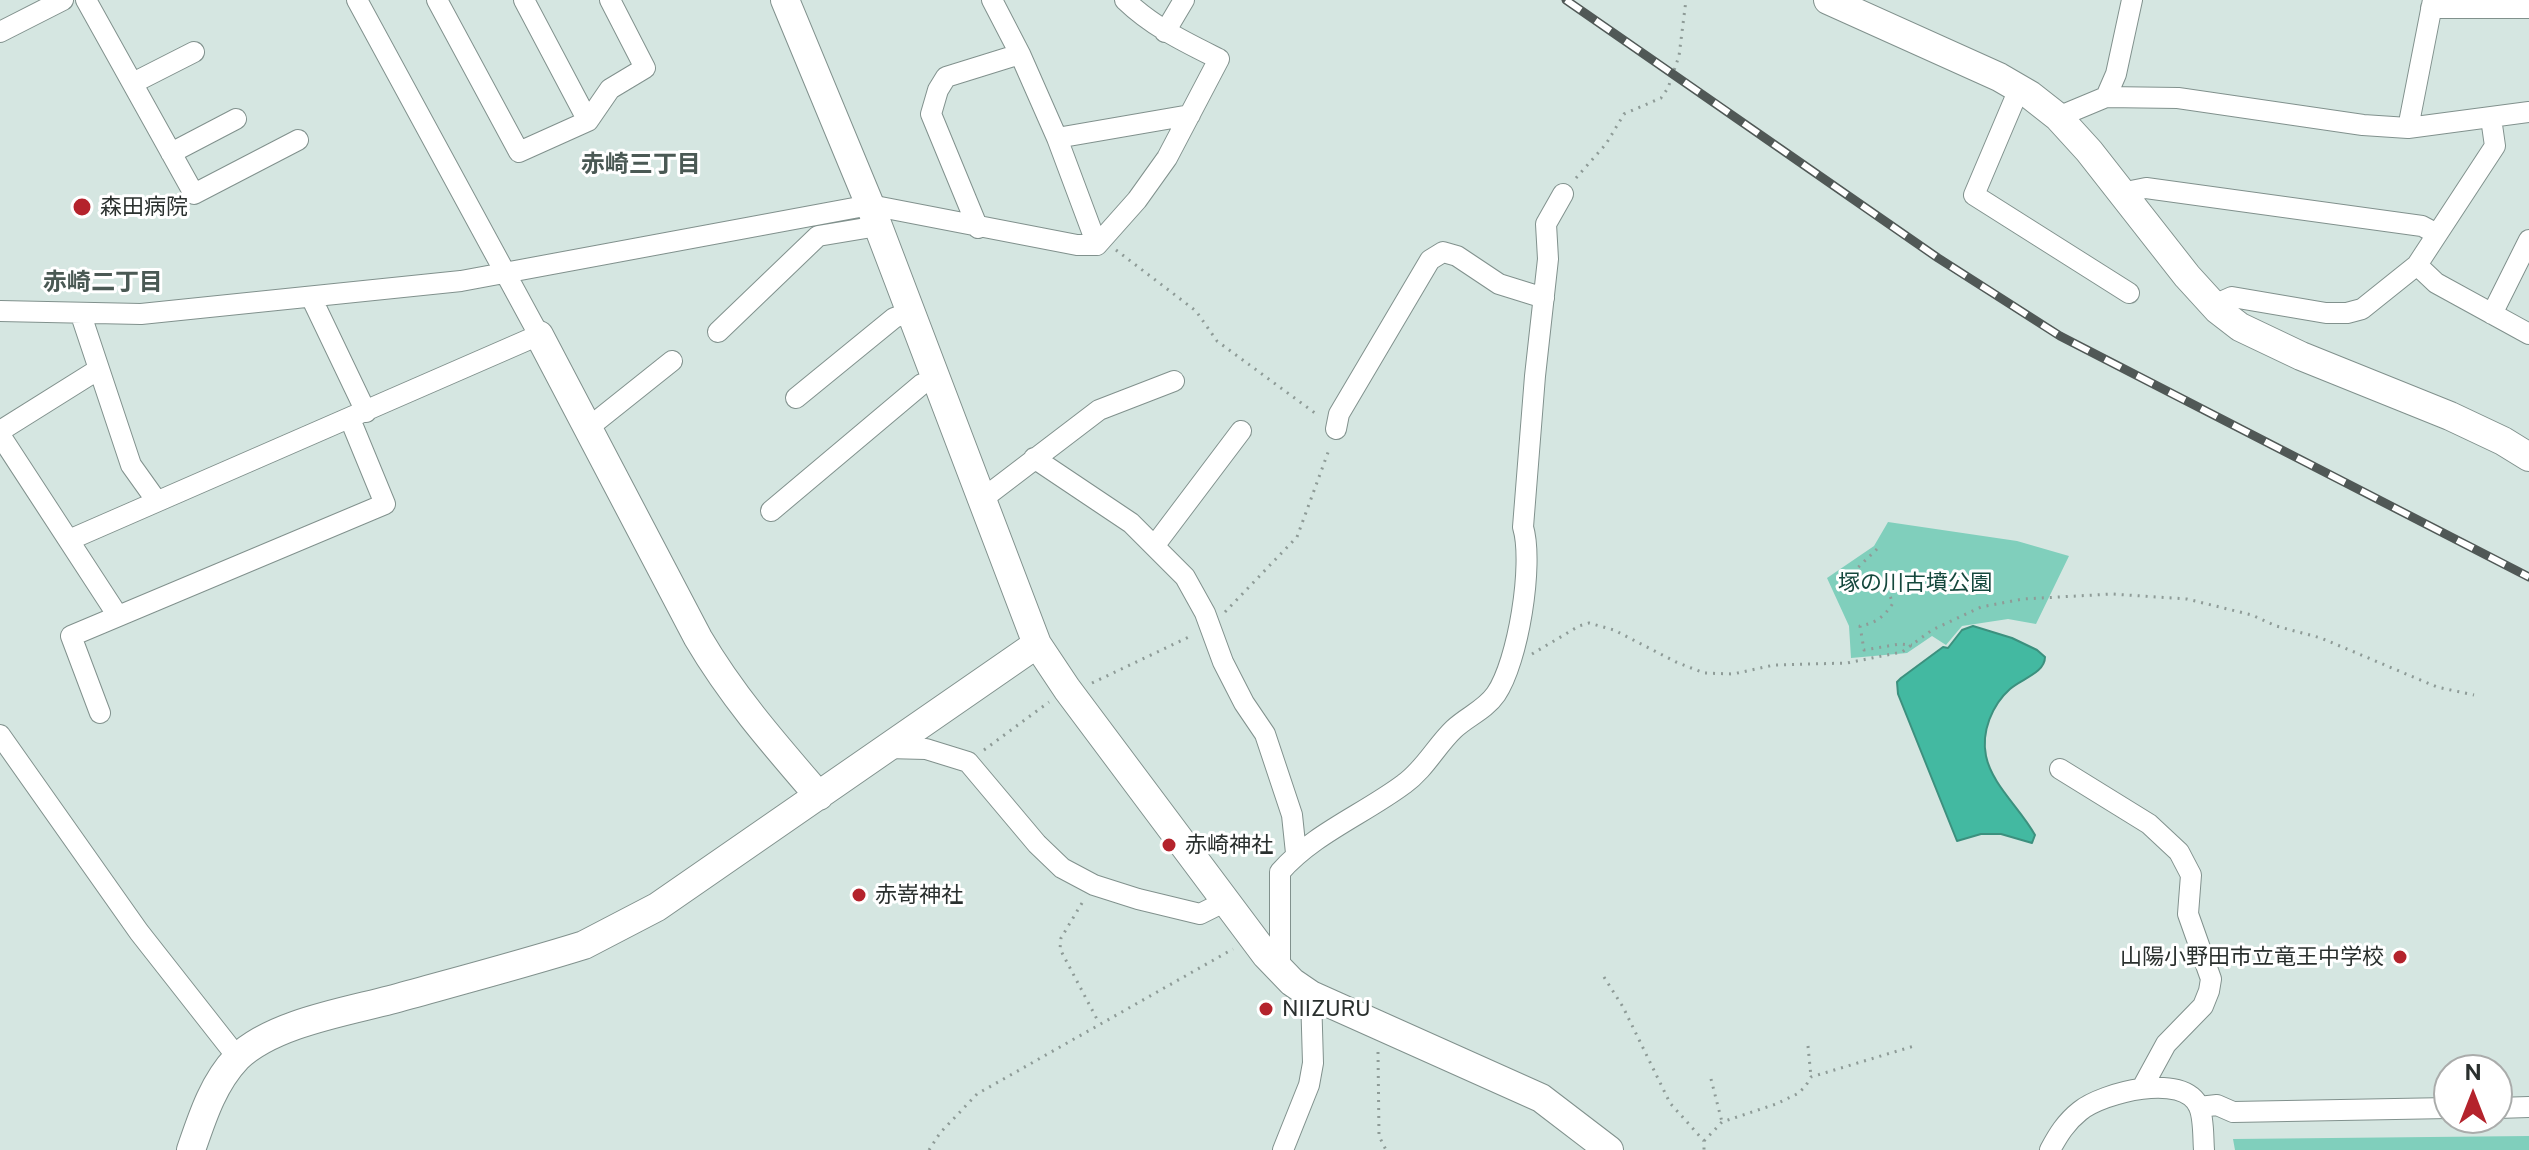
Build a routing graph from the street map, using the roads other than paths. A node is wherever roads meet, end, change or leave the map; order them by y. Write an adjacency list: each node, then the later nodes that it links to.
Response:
1 (63, 0): 14 (street)
2 (86, 0): 20 (street)
3 (357, 0): 41 (street)
4 (437, 0): 28 (street)
5 (524, 0): 28 (street)
6 (610, 0): 28 (street)
7 (785, 0): 35 (street)
8 (992, 0): 19 (street)
9 (1125, 0): 17 (street)
10 (1184, 0): 17 (street)
11 (1828, 0): 21 (street)
12 (2132, 0): 22 (street)
13 (2432, 4): 15 (street); 29 (street)
14 (42, 5): 16 (street)
15 (2529, 8)
16 (0, 32)
17 (1165, 32): 24 (street)
18 (194, 52): 20 (street)
19 (1020, 54): 30 (street); 36 (street)
20 (133, 83): 32 (street)
21 (2019, 89): 25 (street); 42 (street)
22 (2106, 97): 25 (street); 29 (street)
23 (2529, 112): 26 (street)
24 (1190, 115): 30 (street); 39 (street)
25 (2058, 117): 33 (street)
26 (2491, 118): 29 (street); 37 (street)
27 (236, 119): 32 (street)
28 (588, 121)
29 (2408, 128)
30 (1057, 138): 39 (street)
31 (298, 140): 32 (street)
32 (171, 153)
33 (2121, 193): 37 (street); 45 (street)
34 (1563, 194): 44 (street)
35 (874, 216): 36 (street); 41 (street); 47 (street); 50 (street)
36 (978, 228): 39 (street)
37 (2437, 234): 40 (street)
38 (2529, 240): 48 (street)
39 (1097, 245)
40 (2417, 265): 45 (street); 48 (street)
41 (505, 272): 43 (street); 52 (street)
42 (2129, 293)
43 (311, 297): 49 (street); 58 (street)
44 (1544, 298): 60 (street); 77 (street)
45 (2214, 305): 63 (street)
46 (0, 311): 49 (street)
47 (910, 312): 55 (street); 57 (street)
48 (2492, 314): 51 (street)
49 (81, 315): 54 (street)
50 (718, 332)
51 (2529, 334)
52 (539, 335): 58 (street); 59 (street)
53 (672, 361): 59 (street)
54 (99, 369): 62 (street); 65 (street)
55 (936, 380): 66 (street); 67 (street)
56 (1174, 381): 64 (street)
57 (796, 398)
58 (358, 415): 65 (street); 70 (street)
59 (588, 428): 76 (street)
60 (1336, 429)
61 (1241, 431): 69 (street)
62 (0, 433): 68 (street)
63 (2529, 457)
64 (1034, 458): 66 (street); 69 (street)
65 (156, 500): 68 (street)
66 (981, 500): 71 (street)
67 (771, 511)
68 (69, 540): 70 (street)
69 (1155, 545): 77 (street)
70 (118, 616): 72 (street)
71 (1037, 644): 74 (street); 78 (street)
72 (100, 713)
73 (0, 735): 81 (street)
74 (887, 748): 76 (street); 78 (street)
75 (2060, 769): 82 (street)
76 (819, 796): 81 (street)
77 (1296, 853): 79 (street)
78 (1226, 901): 79 (street)
79 (1280, 970): 80 (street)
80 (1311, 995): 86 (street); 87 (street)
81 (238, 1058): 85 (street)
82 (2142, 1088): 83 (street); 88 (street)
83 (2199, 1107): 84 (street); 89 (street)
84 (2433, 1108)
85 (191, 1150)
86 (1283, 1150)
87 (1609, 1150)
88 (2050, 1150)
89 (2204, 1150)

